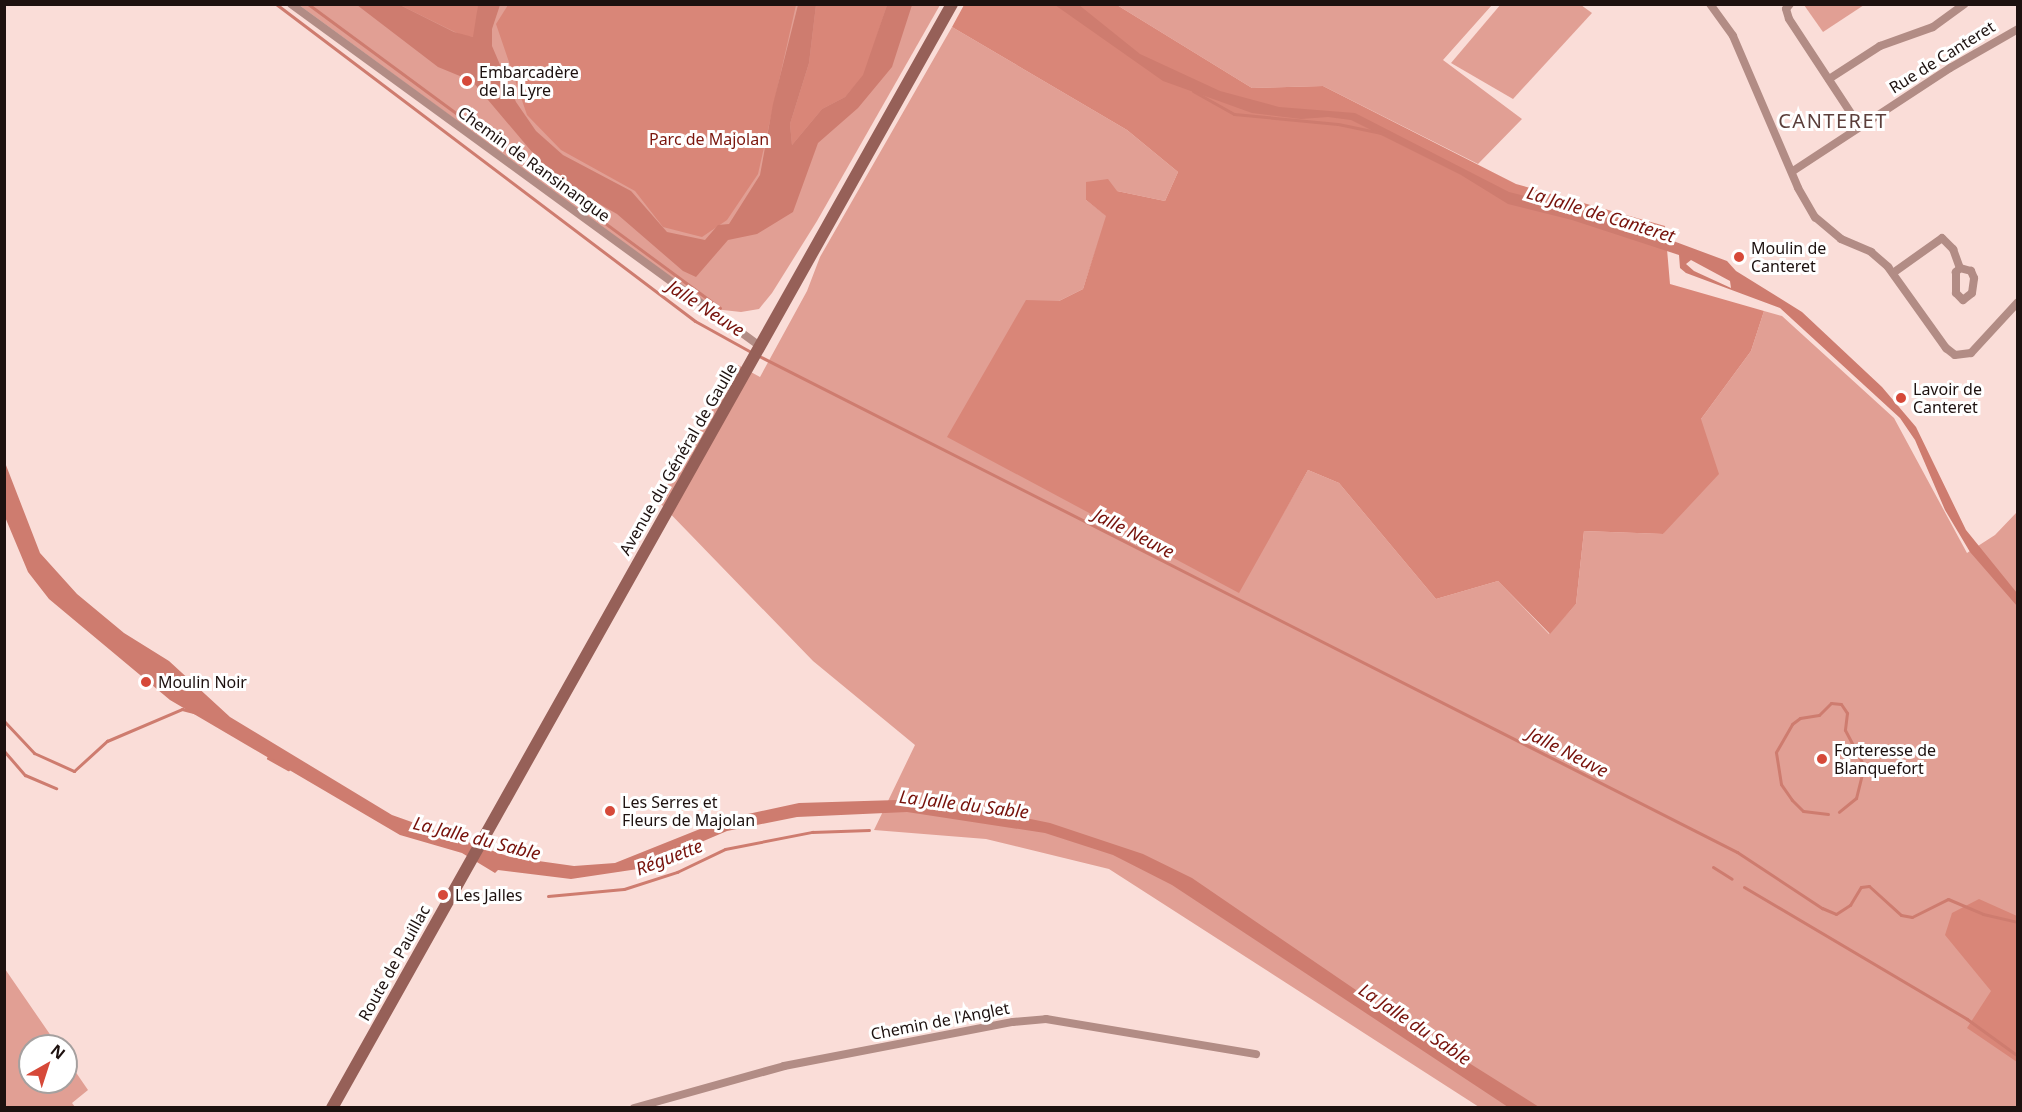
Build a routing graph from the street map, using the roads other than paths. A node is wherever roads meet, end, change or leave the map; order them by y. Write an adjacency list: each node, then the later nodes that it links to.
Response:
1 (291, 4): 13 (street, Chemin de Ransinangue)
2 (952, 4): 13 (main road, Avenue du Général de Gaulle)
3 (1710, 4): 9 (street)
4 (1790, 4): 7 (street)
5 (1958, 6): 7 (street)
6 (2018, 29): 8 (street, Rue de Canteret)
7 (1829, 79): 8 (street)
8 (1860, 127): 9 (street, Rue de Canteret)
9 (1793, 171): 11 (street)
10 (1960, 268): 11 (street)
11 (1893, 273): 12 (street)
12 (2018, 302)
13 (761, 347): 14 (main road, Avenue du Général de Gaulle)
14 (485, 836): 16 (main road, Route de Pauillac)
15 (1256, 1054): 17 (street, Chemin de l'Anglet)
16 (332, 1107)
17 (634, 1107)

